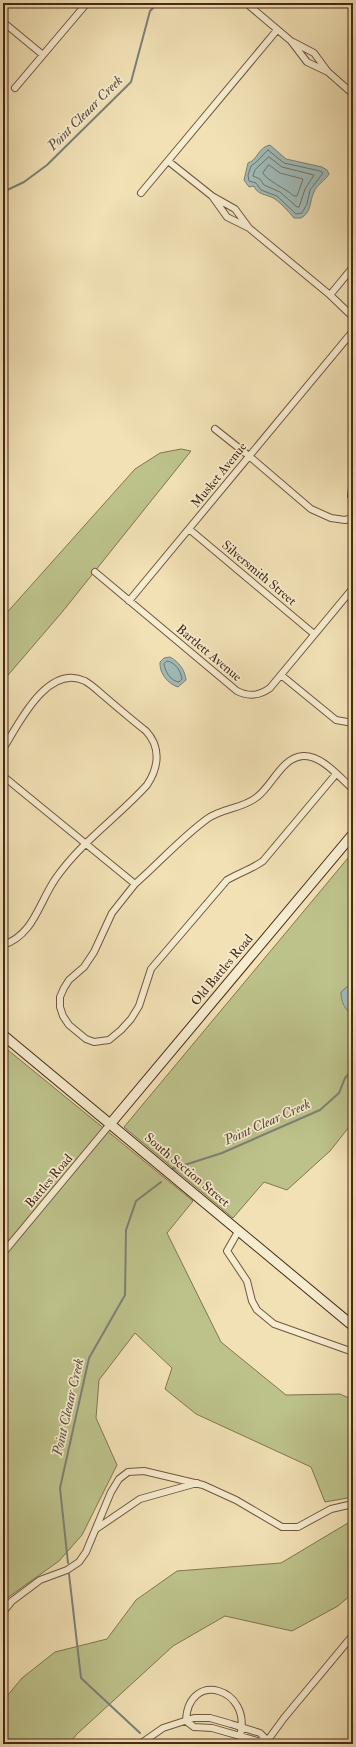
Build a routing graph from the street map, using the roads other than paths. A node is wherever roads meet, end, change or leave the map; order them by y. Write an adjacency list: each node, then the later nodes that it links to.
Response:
1 (87, 3): 6 (street)
2 (246, 3): 4 (street)
3 (3, 22): 6 (street)
4 (277, 30): 5 (street); 10 (street)
5 (291, 41): 7 (street); 7 (street)
6 (43, 55): 8 (street)
7 (328, 72): 9 (street)
8 (15, 88)
9 (353, 94)
10 (168, 160): 11 (street); 12 (street)
11 (141, 193)
12 (212, 196): 13 (street); 13 (street)
13 (249, 228): 15 (street)
14 (353, 267): 15 (street)
15 (330, 295): 16 (street)
16 (353, 317)
17 (353, 331): 19 (street, Musket Avenue)
18 (215, 429): 19 (street)
19 (249, 456): 22 (street); 23 (street, Musket Avenue)
20 (353, 480): 21 (street)
21 (353, 500)
22 (353, 518)
23 (189, 529): 26 (street, Musket Avenue); 27 (street, Silversmith Street)
24 (95, 572): 26 (street, Bartlett Avenue)
25 (353, 588): 27 (street, Bartlett Avenue)
26 (129, 601): 28 (street, Bartlett Avenue)
27 (314, 634): 28 (street, Bartlett Avenue)
28 (281, 675): 29 (street)
29 (353, 724)
30 (3, 749): 35 (street)
31 (336, 774): 33 (street); 36 (street); 36 (street)
32 (3, 776): 35 (street)
33 (353, 789)
34 (353, 834): 39 (street, Old Battles Road)
35 (86, 844): 36 (street); 37 (street)
36 (135, 884)
37 (3, 945)
38 (3, 1034): 39 (street, South Section Street)
39 (111, 1123): 40 (street, South Section Street); 41 (street, Battles Road)
40 (239, 1230): 42 (street, South Section Street); 43 (street)
41 (3, 1253)
42 (353, 1326)
43 (353, 1352)
44 (197, 1483): 45 (street); 46 (street); 46 (street)
45 (353, 1504)
46 (95, 1530): 47 (street)
47 (3, 1612)
48 (353, 1635): 52 (street)
49 (186, 1721): 50 (street); 50 (street); 51 (street); 53 (street)
50 (242, 1728): 51 (street); 52 (street)
51 (240, 1736): 52 (street)
52 (266, 1742)
53 (140, 1744)

